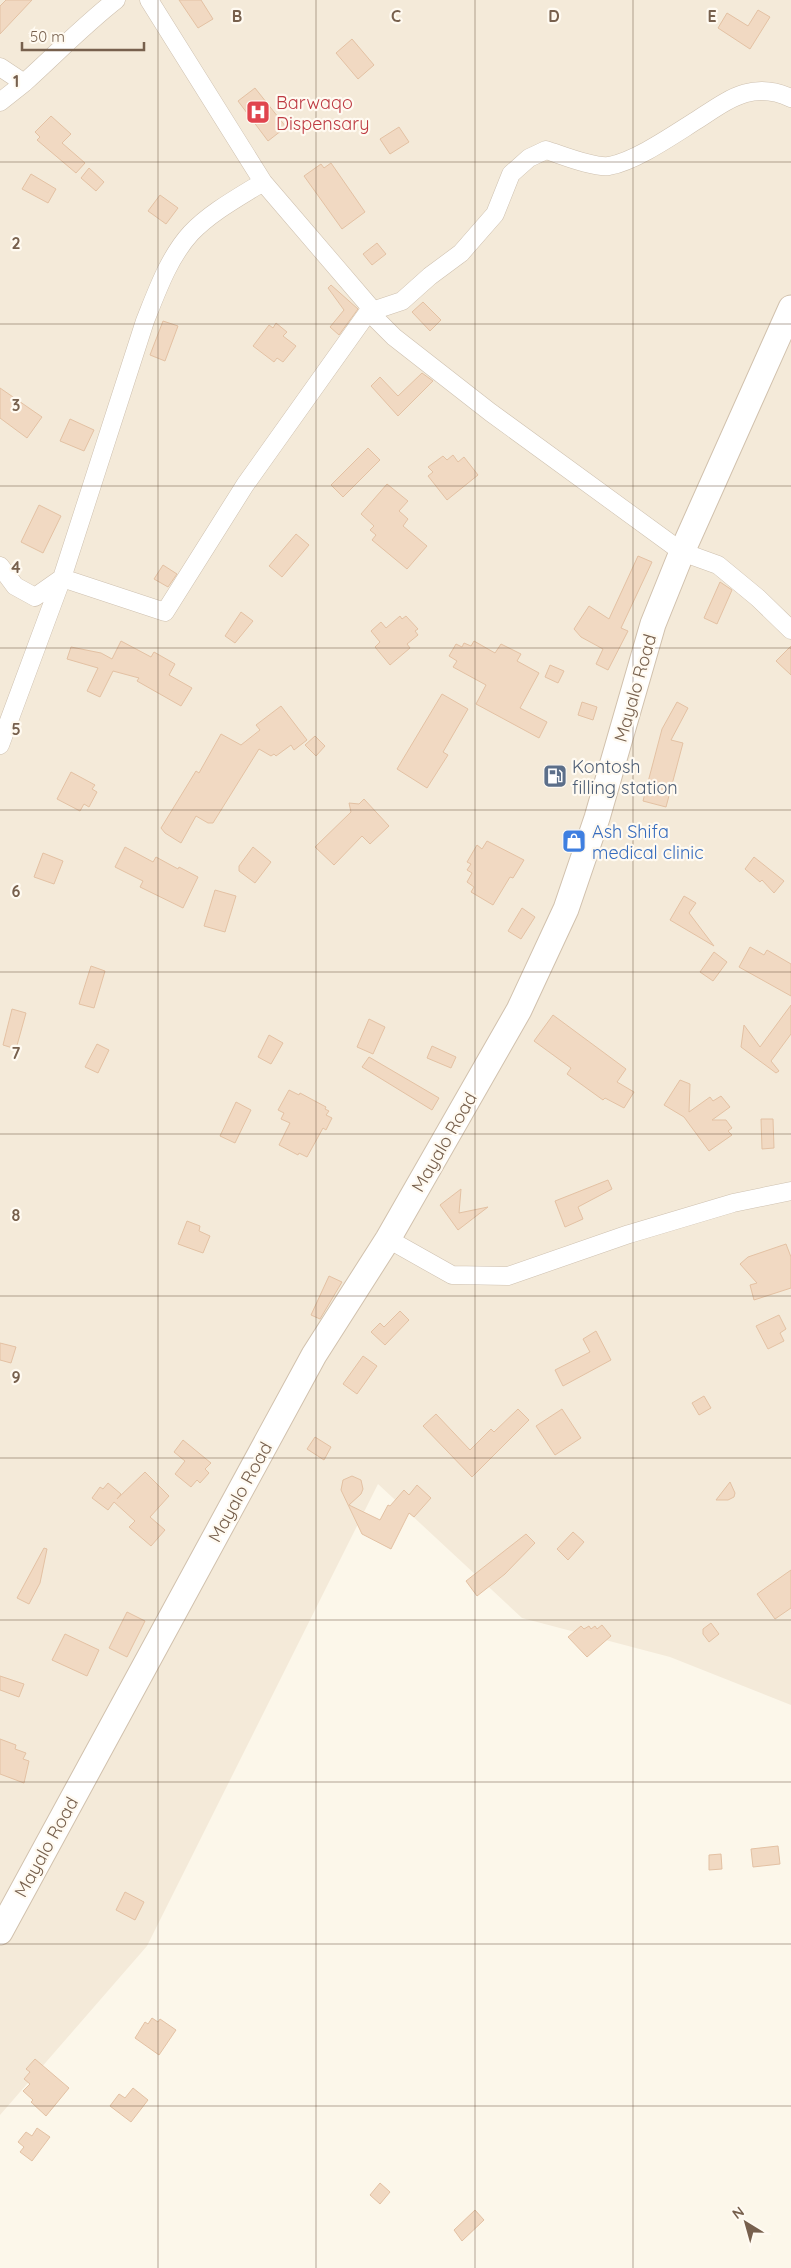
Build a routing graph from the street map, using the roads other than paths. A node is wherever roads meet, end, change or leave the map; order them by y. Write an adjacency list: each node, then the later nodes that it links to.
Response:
1 (116, 0): 4 (street)
2 (149, 0): 7 (street)
3 (0, 67): 4 (street)
4 (24, 83): 6 (street)
5 (791, 98): 9 (street)
6 (0, 102)
7 (263, 182): 9 (street); 12 (street)
8 (791, 308): 10 (street, Mayalo Road)
9 (369, 312): 10 (street); 12 (street)
10 (682, 552): 13 (street); 16 (street, Mayalo Road)
11 (0, 566): 12 (street)
12 (62, 578): 14 (street)
13 (791, 630)
14 (0, 745)
15 (791, 1191): 16 (street)
16 (388, 1239): 17 (street, Mayalo Road)
17 (0, 1932)

